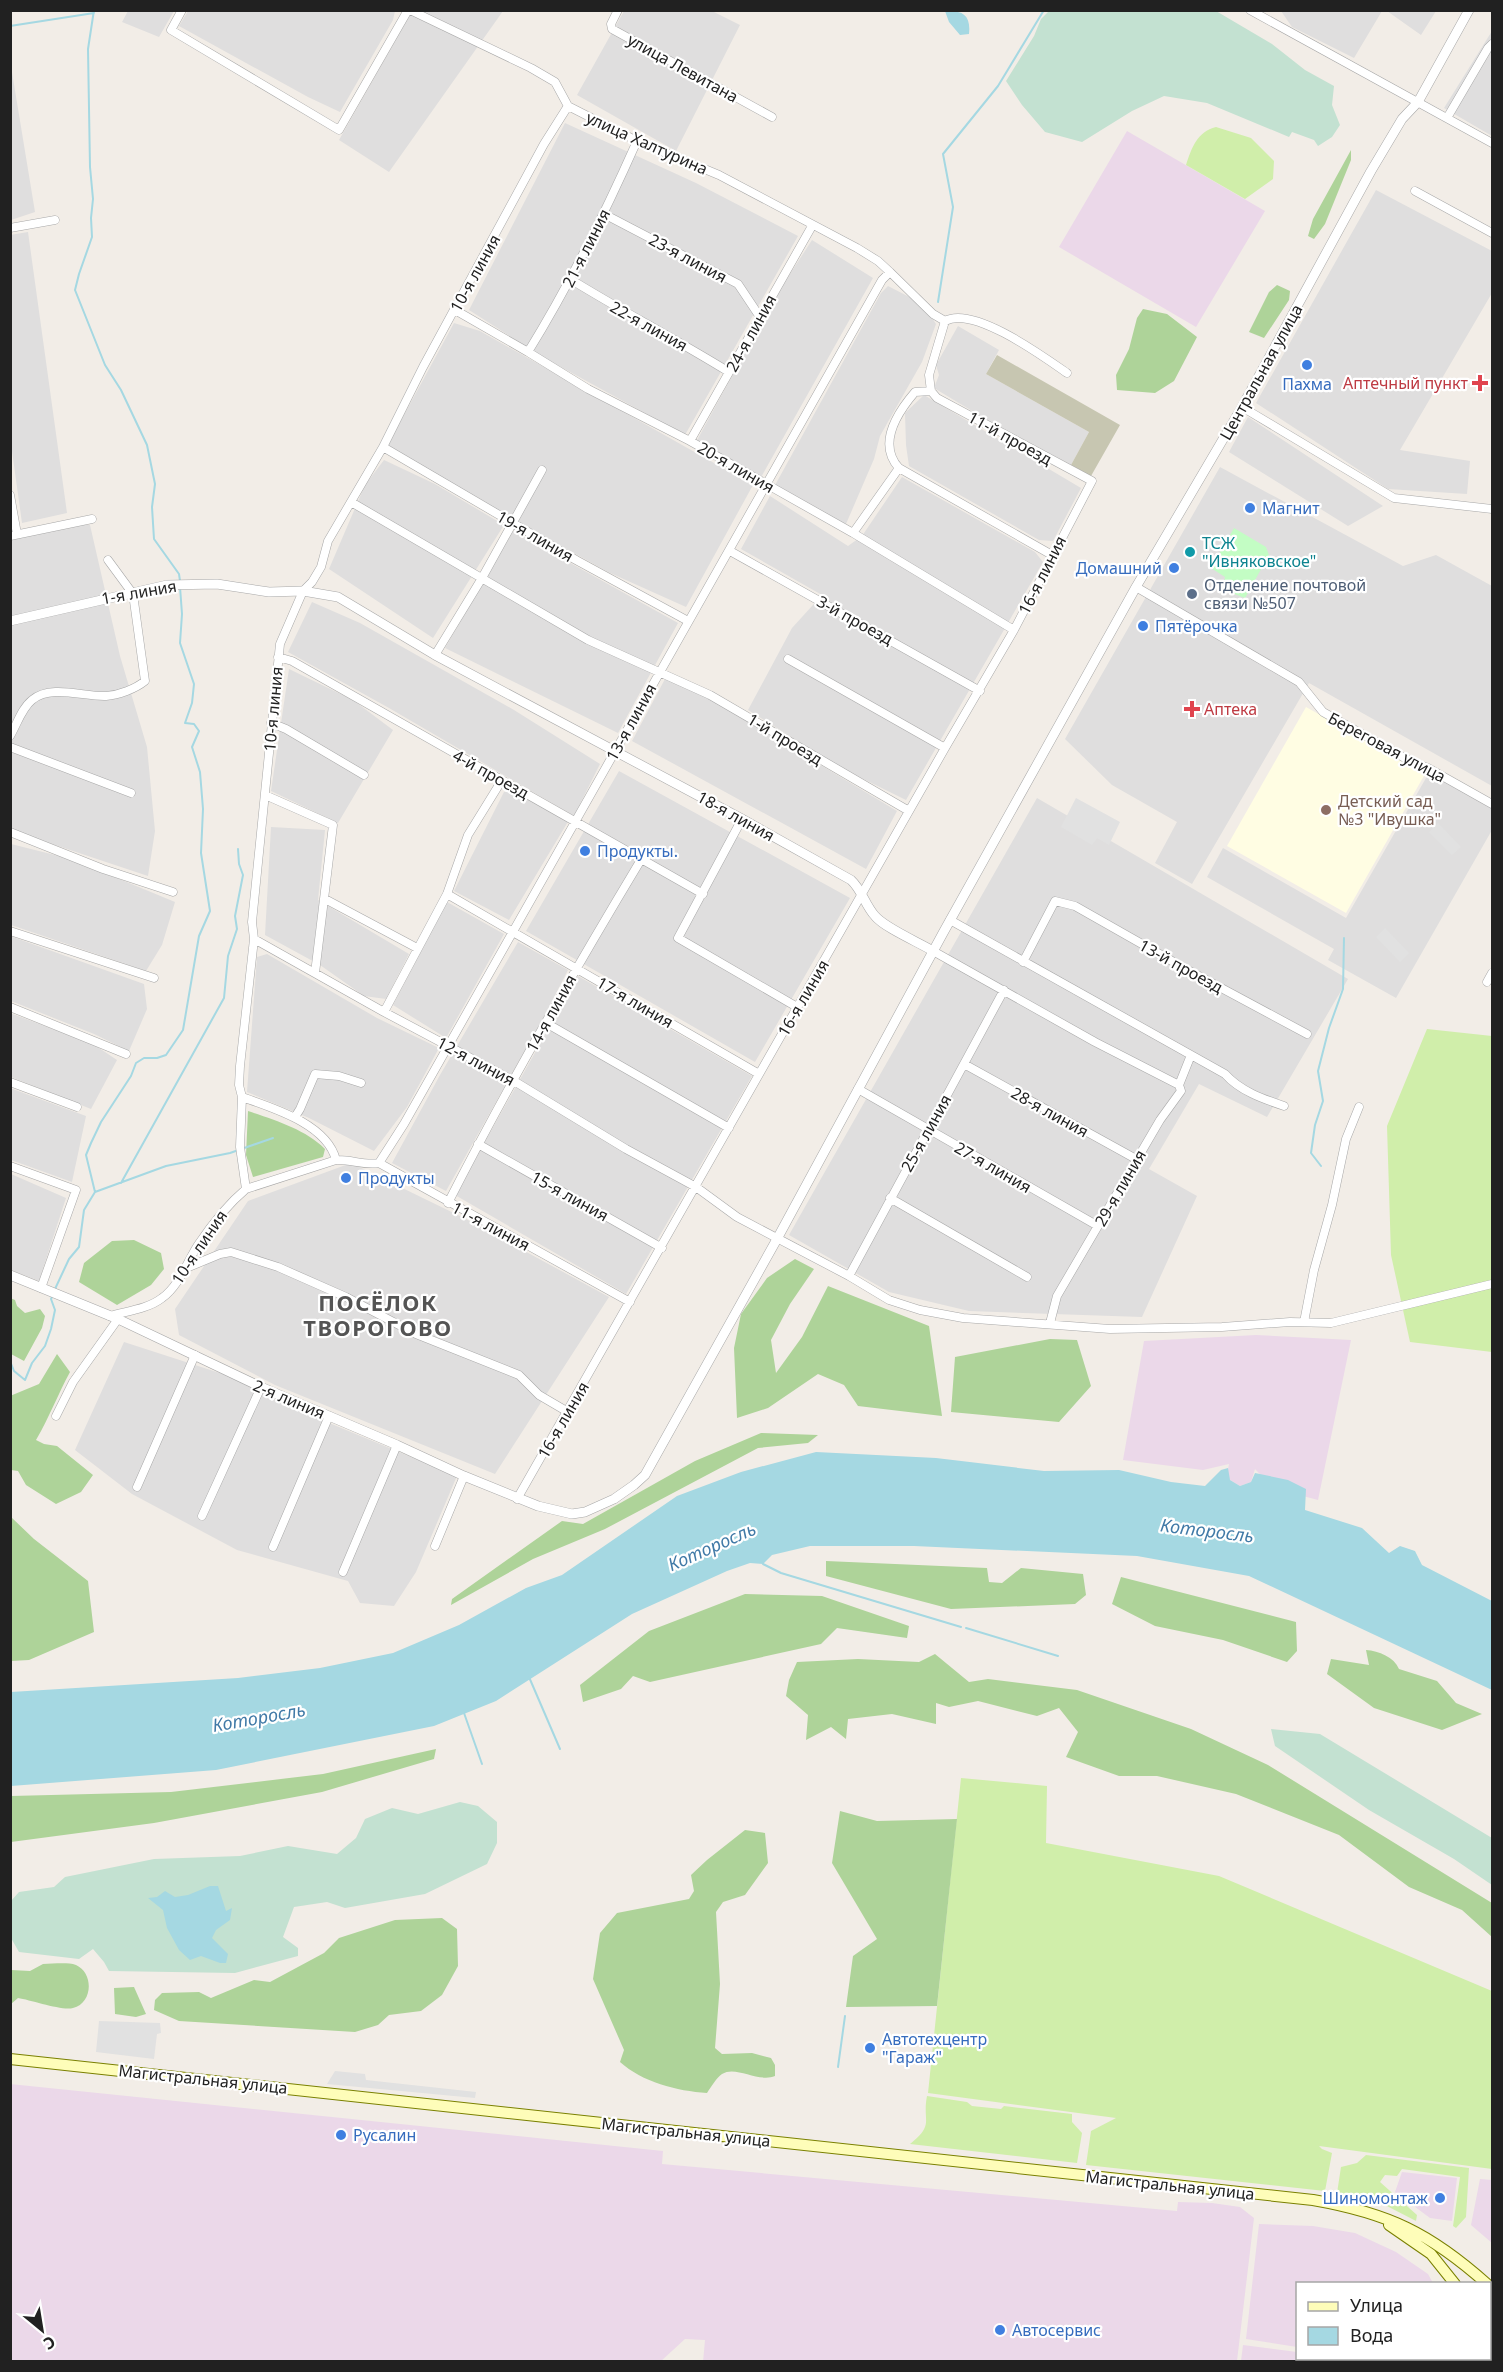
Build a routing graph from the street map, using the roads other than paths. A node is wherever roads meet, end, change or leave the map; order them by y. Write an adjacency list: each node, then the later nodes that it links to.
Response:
1 (182, 10): 2 (street)
2 (409, 10): 8 (street, улица Халтурина)
3 (618, 10): 9 (street, улица Левитана)
4 (1469, 10): 7 (street, Центральная улица)
5 (1252, 11): 7 (street)
6 (1492, 44): 10 (street)
7 (1418, 102): 10 (street); 28 (street, Центральная улица)
8 (568, 106): 11 (street, улица Халтурина); 21 (street, 10-я линия)
9 (772, 117)
10 (1447, 118): 12 (street)
11 (637, 141): 14 (street, 21-я линия); 16 (street, улица Халтурина)
12 (1492, 143)
13 (1415, 191): 18 (street)
14 (604, 214): 20 (street, 21-я линия); 22 (street, 23-я линия)
15 (55, 220): 17 (street)
16 (812, 226): 19 (street, улица Халтурина); 22 (street, 24-я линия)
17 (10, 228)
18 (1492, 233)
19 (890, 272): 23 (street, улица Халтурина); 34 (street, 13-я линия)
20 (570, 279): 24 (street, 21-я линия); 25 (street, 22-я линия)
21 (455, 310): 24 (street, 20-я линия); 30 (street, 10-я линия)
22 (760, 317): 25 (street, 24-я линия)
23 (945, 321): 26 (street); 27 (street)
24 (528, 352): 29 (street, 20-я линия)
25 (729, 372): 29 (street, 24-я линия)
26 (1067, 373)
27 (931, 390): 31 (street); 33 (street, 11-й проезд)
28 (1242, 407): 37 (street); 46 (street, Центральная улица)
29 (690, 441): 34 (street, 20-я линия)
30 (383, 447): 36 (street, 10-я линия); 39 (street, 19-я линия)
31 (899, 468): 40 (street); 43 (street)
32 (542, 470): 39 (street)
33 (1092, 481): 43 (street, 16-я линия)
34 (766, 484): 40 (street, 20-я линия); 42 (street, 13-я линия)
35 (10, 495): 41 (street)
36 (351, 502): 45 (street, 1-й проезд); 47 (street, 10-я линия)
37 (1492, 509)
38 (92, 519): 41 (street)
39 (513, 523): 45 (street); 51 (street, 19-я линия)
40 (853, 533): 52 (street, 20-я линия)
41 (14, 535)
42 (730, 551): 51 (street, 13-я линия); 57 (street, 3-й проезд)
43 (1052, 555): 52 (street, 16-я линия)
44 (108, 560): 49 (street)
45 (482, 578): 53 (street); 56 (street, 1-й проезд)
46 (1137, 587): 67 (street, Береговая улица); 78 (street, Центральная улица)
47 (303, 591): 48 (street, 18-я линия); 53 (street, 18-я линия); 54 (street, 10-я линия)
48 (269, 592): 49 (street, 1-я линия)
49 (133, 594): 50 (street, 1-я линия); 59 (street)
50 (10, 621)
51 (688, 621): 56 (street, 13-я линия)
52 (1014, 630): 57 (street, 16-я линия)
53 (435, 655): 62 (street, 18-я линия)
54 (278, 657): 58 (street, 10-я линия); 64 (street, 4-й проезд)
55 (788, 659): 61 (street)
56 (659, 672): 62 (street, 13-я линия); 68 (street, 1-й проезд)
57 (980, 691): 61 (street, 16-я линия)
58 (271, 723): 63 (street); 66 (street, 10-я линия)
59 (10, 736)
60 (10, 747): 65 (street)
61 (945, 748): 68 (street, 16-я линия)
62 (616, 750): 69 (street, 18-я линия); 70 (street, 13-я линия)
63 (364, 775)
64 (502, 780): 70 (street, 4-й проезд); 75 (street)
65 (131, 793)
66 (265, 795): 77 (street); 81 (street, 10-я линия)
67 (1492, 804)
68 (909, 811): 74 (street, 16-я линия)
69 (742, 819): 74 (street, 18-я линия); 76 (street)
70 (577, 821): 72 (street, 4-й проезд); 80 (street, 13-я линия)
71 (10, 832): 73 (street)
72 (642, 858): 76 (street, 4-й проезд); 85 (street, 14-я линия)
73 (172, 892)
74 (862, 893): 83 (street, 18-я линия); 92 (street, 16-я линия)
75 (447, 894): 80 (street, 17-я линия); 82 (street)
76 (703, 894): 92 (street)
77 (325, 899): 82 (street); 86 (street)
78 (950, 921): 83 (street); 84 (street)
79 (10, 931): 88 (street)
80 (514, 932): 85 (street, 17-я линия); 96 (street, 13-я линия)
81 (254, 939): 86 (street, 12-я линия); 106 (street, 10-я линия)
82 (417, 948): 93 (street)
83 (933, 951): 90 (street, 18-я линия); 105 (street)
84 (1023, 962): 95 (street, 13-й проезд); 98 (street)
85 (576, 968): 94 (street, 14-я линия); 100 (street, 17-я линия)
86 (315, 973): 93 (street, 12-я линия)
87 (1492, 973): 89 (street)
88 (154, 978)
89 (1487, 982)
90 (1004, 990): 99 (street, 25-я линия); 104 (street, 18-я линия)
91 (10, 1007): 97 (street)
92 (797, 1007): 100 (street, 16-я линия)
93 (384, 1012): 96 (street, 12-я линия)
94 (546, 1023): 101 (street, 14-я линия); 111 (street)
95 (1307, 1034)
96 (448, 1047): 101 (street, 12-я линия); 116 (street, 13-я линия)
97 (126, 1054)
98 (1191, 1055): 104 (street, 29-я линия); 107 (street)
99 (964, 1064): 112 (street, 25-я линия); 114 (street, 28-я линия)
100 (759, 1074): 111 (street, 16-я линия)
101 (514, 1081): 113 (street, 14-я линия); 118 (street, 12-я линия)
102 (10, 1082): 108 (street)
103 (361, 1083): 110 (street)
104 (1179, 1085): 114 (street, 29-я линия)
105 (858, 1089): 112 (street, 27-я линия); 123 (street)
106 (242, 1096): 110 (street); 119 (street, 10-я линия)
107 (1284, 1106)
108 (76, 1107)
109 (1359, 1107): 133 (street)
110 (295, 1117): 115 (street)
111 (729, 1128): 118 (street, 16-я линия)
112 (928, 1129): 120 (street, 25-я линия); 122 (street, 27-я линия)
113 (478, 1144): 121 (street, 14-я линия); 124 (street, 15-я линия)
114 (1136, 1159): 122 (street, 29-я линия)
115 (336, 1160): 116 (street, 11-я линия); 119 (street, 11-я линия)
116 (379, 1163): 121 (street, 11-я линия)
117 (10, 1166): 130 (street)
118 (696, 1187): 123 (street, 12-я линия); 124 (street, 16-я линия)
119 (246, 1189): 125 (street, 10-я линия)
120 (890, 1198): 127 (street, 25-я линия); 128 (street)
121 (448, 1203): 131 (street, 11-я линия)
122 (1098, 1226): 134 (street, 29-я линия)
123 (777, 1239): 127 (street, 12-я линия); 143 (street)
124 (662, 1248): 131 (street, 16-я линия)
125 (184, 1269): 132 (street, 10-я линия); 137 (street)
126 (10, 1275): 130 (street)
127 (849, 1276): 134 (street, 12-я линия)
128 (1027, 1277)
129 (1492, 1284): 133 (street, 12-я линия)
130 (45, 1290): 132 (street, 2-я линия)
131 (630, 1302): 137 (street, 16-я линия)
132 (114, 1317): 135 (street, 2-я линия); 138 (street)
133 (1304, 1322): 134 (street, 12-я линия)
134 (1050, 1323)
135 (195, 1356): 136 (street, 2-я линия); 142 (street)
136 (261, 1387): 139 (street, 2-я линия); 144 (street)
137 (568, 1412): 143 (street, 16-я линия)
138 (56, 1416)
139 (329, 1416): 140 (street, 2-я линия); 146 (street)
140 (397, 1445): 141 (street, 2-я линия); 147 (street)
141 (464, 1476): 143 (street, 2-я линия); 145 (street)
142 (137, 1487)
143 (518, 1499)
144 (202, 1516)
145 (435, 1546)
146 (273, 1547)
147 (343, 1572)
148 (10, 2059): 149 (main road, Магистральная улица)
149 (1362, 2211): 150 (main road, Магистральная улица); 151 (main road, Магистральная улица)
150 (1437, 2244): 151 (main road); 153 (main road, Магистральная улица)
151 (1431, 2254): 152 (main road, Магистральная улица)
152 (1454, 2282)
153 (1483, 2282)

